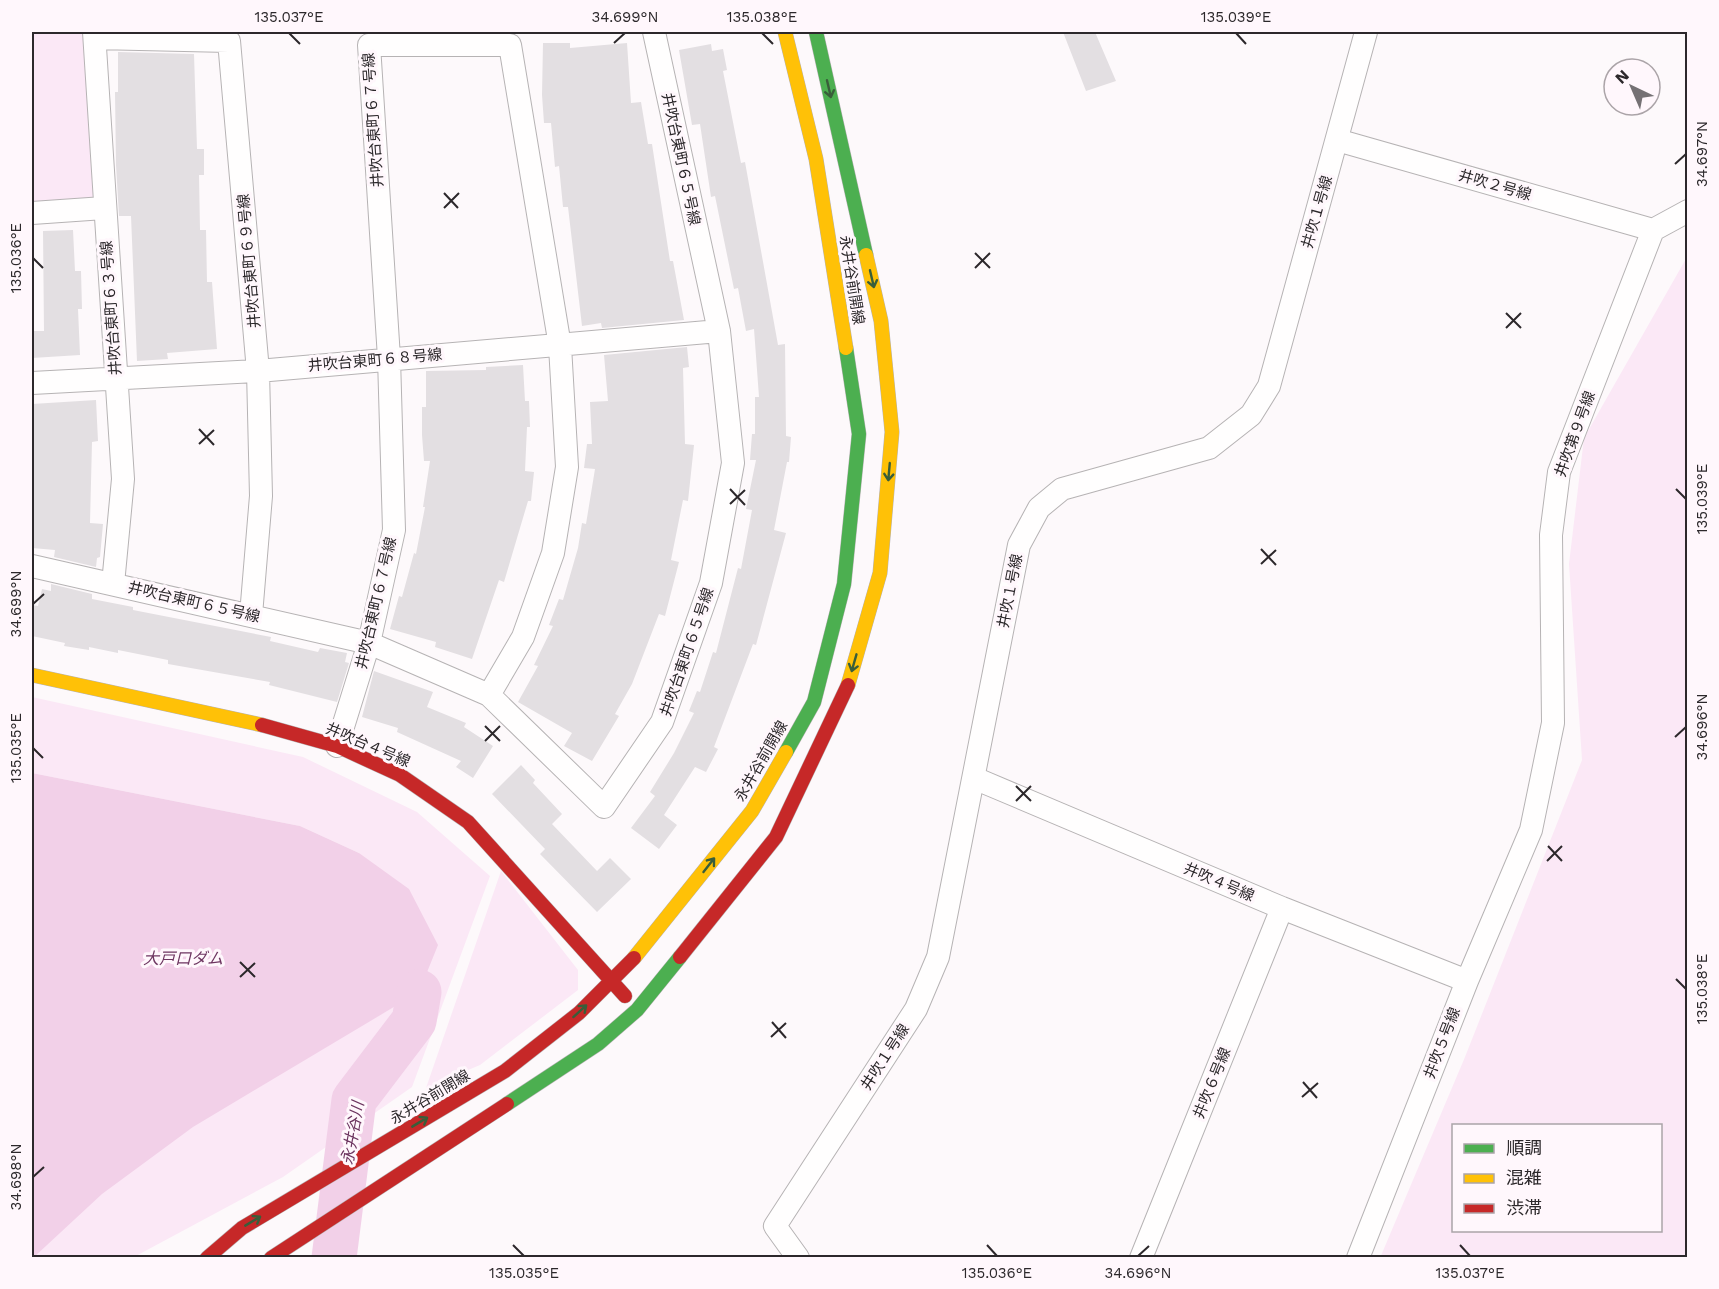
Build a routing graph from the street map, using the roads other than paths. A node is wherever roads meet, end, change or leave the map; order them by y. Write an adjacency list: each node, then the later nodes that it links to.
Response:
1 (654, 32): 11 (street, 井吹台東町６５号線)
2 (785, 32): 27 (street, 永井谷前開線, one-way to 2)
3 (816, 32): 29 (street, 永井谷前開線, one-way to 29)
4 (1366, 32): 6 (street, 井吹１号線)
5 (94, 35): 7 (street, 井吹台東町６３号線); 14 (street, 井吹台東町６９号線)
6 (1337, 140): 10 (street, 井吹２号線); 24 (street, 井吹１号線)
7 (104, 208): 9 (street); 15 (street, 井吹台東町６３号線)
8 (1688, 211): 10 (street)
9 (32, 213)
10 (1653, 230): 25 (street, 井吹第９号線)
11 (719, 331): 12 (street, 井吹台東町６８号線); 22 (street, 井吹台東町６５号線)
12 (560, 346): 13 (street, 井吹台東町６８号線); 13 (street, 井吹台東町６７号線); 22 (street, 井吹台東町６７号線)
13 (389, 358): 14 (street, 井吹台東町６８号線); 20 (street, 井吹台東町６７号線)
14 (258, 370): 15 (street, 井吹台東町６８号線); 19 (street, 井吹台東町６９号線)
15 (116, 376): 16 (street, 井吹台東町６８号線); 18 (street, 井吹台東町６３号線)
16 (32, 383)
17 (32, 566): 18 (street, 井吹台東町６５号線)
18 (113, 584): 19 (street, 井吹台東町６５号線)
19 (251, 615): 20 (street, 井吹台東町６５号線)
20 (369, 644): 22 (street, 井吹台東町６５号線); 23 (street, 井吹台東町６７号線)
21 (32, 675): 23 (street, 井吹台４号線)
22 (489, 694)
23 (337, 746): 27 (street, 井吹台４号線)
24 (974, 778): 26 (street, 井吹４号線); 32 (street, 井吹１号線)
25 (1531, 830): 28 (street, 井吹５号線)
26 (1282, 908): 28 (street, 井吹４号線); 33 (street, 井吹６号線)
27 (611, 981): 29 (street, 井吹台４号線); 30 (street, 永井谷前開線, one-way to 27)
28 (1467, 981): 34 (street, 井吹５号線)
29 (637, 1010): 31 (street, 永井谷前開線)
30 (207, 1257)
31 (271, 1257)
32 (798, 1257)
33 (1141, 1257)
34 (1358, 1257)

